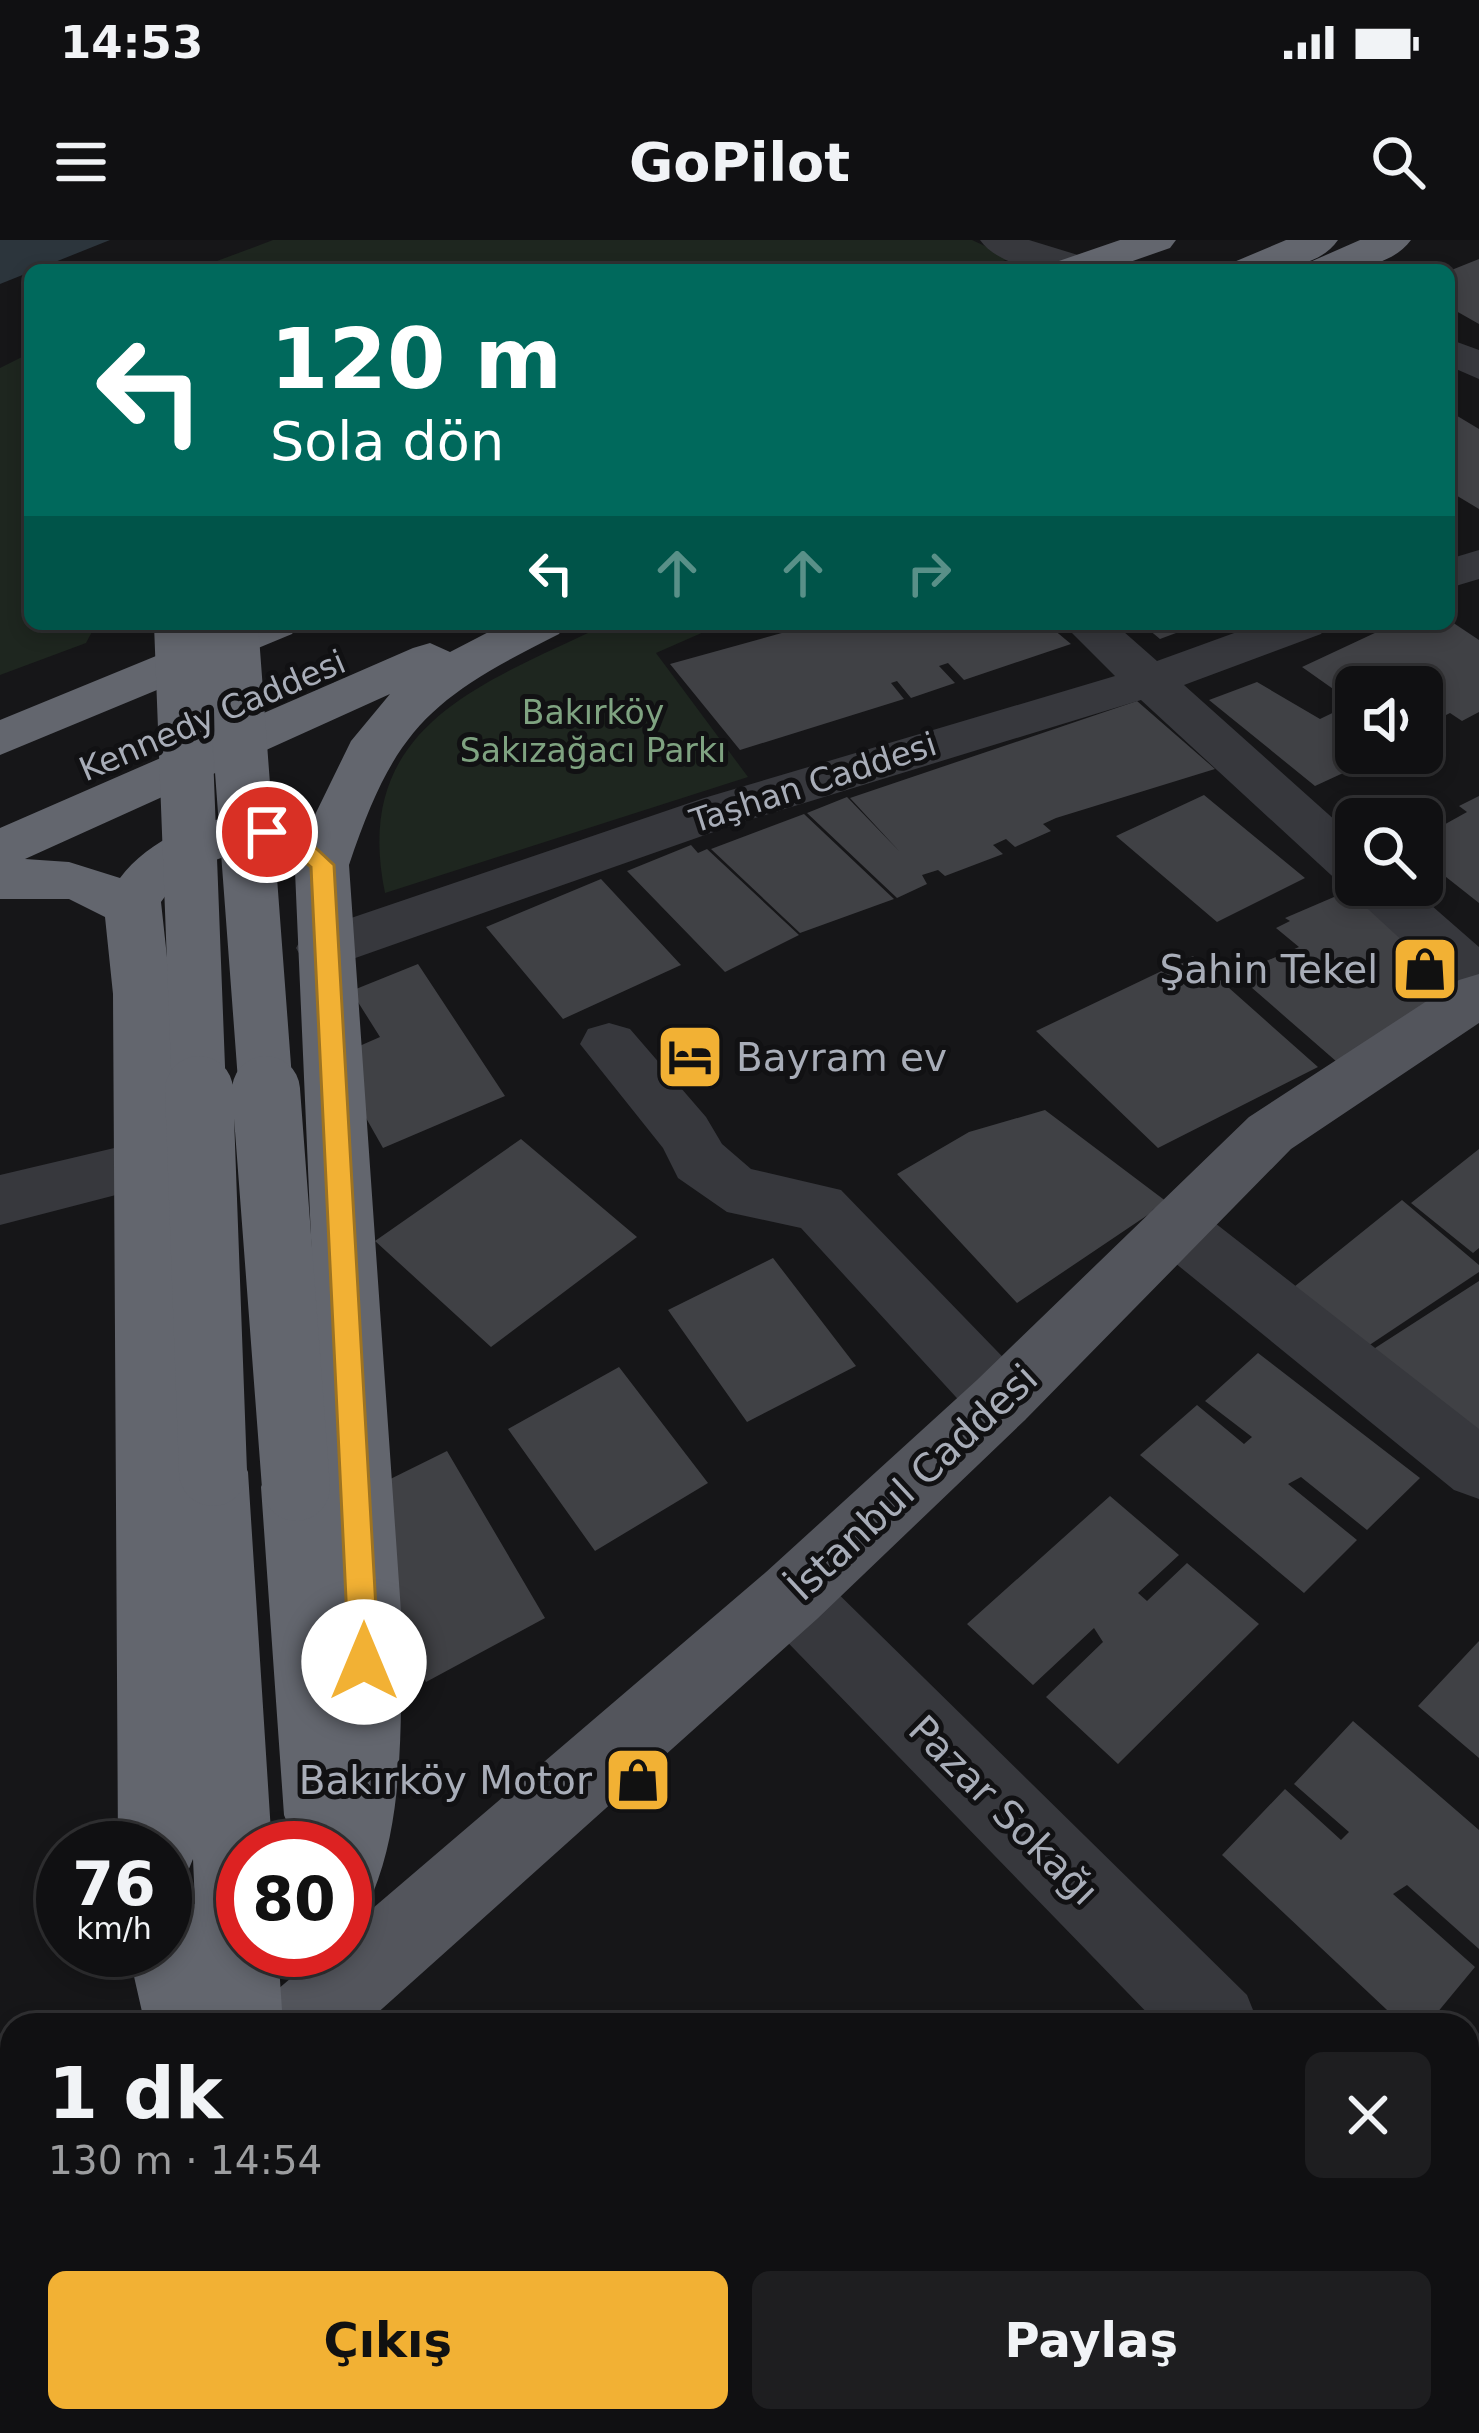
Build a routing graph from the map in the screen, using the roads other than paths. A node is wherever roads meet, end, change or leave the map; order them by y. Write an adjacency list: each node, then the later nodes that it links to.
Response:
1 (999, 240): 6 (street)
2 (1157, 240): 7 (highway)
3 (1198, 240): 8 (highway)
4 (1318, 240): 9 (highway)
5 (1392, 240): 10 (highway)
6 (1058, 264)
7 (1088, 264)
8 (1139, 264)
9 (1262, 264)
10 (1338, 264)
11 (181, 630): 44 (highway, bridge)
12 (231, 630): 39 (highway, bridge)
13 (260, 630): 20 (highway, Kennedy Caddesi)
14 (410, 630): 21 (highway, Kennedy Caddesi)
15 (494, 630): 22 (highway)
16 (530, 630): 24 (highway)
17 (1093, 630): 19 (street)
18 (1288, 630): 19 (street, Taşhan Caddesi)
19 (1147, 682): 23 (street); 28 (street, Taşhan Caddesi)
20 (0, 739)
21 (0, 807)
22 (0, 849)
23 (1335, 849)
24 (322, 865): 27 (highway); 28 (highway)
25 (0, 880): 27 (highway)
26 (1397, 906): 29 (street)
27 (132, 908): 32 (highway)
28 (324, 948): 40 (highway)
29 (1479, 979)
30 (1479, 994): 34 (main road, İstanbul Caddesi)
31 (609, 1044): 35 (street)
32 (144, 1166): 33 (street); 38 (highway)
33 (0, 1200)
34 (1175, 1227): 35 (main road, İstanbul Caddesi); 36 (street)
35 (1001, 1400): 37 (main road, İstanbul Caddesi)
36 (1479, 1469)
37 (791, 1596): 42 (main road, İstanbul Caddesi); 45 (street, Pazar Sokağı)
38 (157, 1821)
39 (327, 1821)
40 (351, 1821)
41 (174, 1977): 43 (highway)
42 (338, 1994)
43 (182, 2013)
44 (240, 2013)
45 (1204, 2013)

